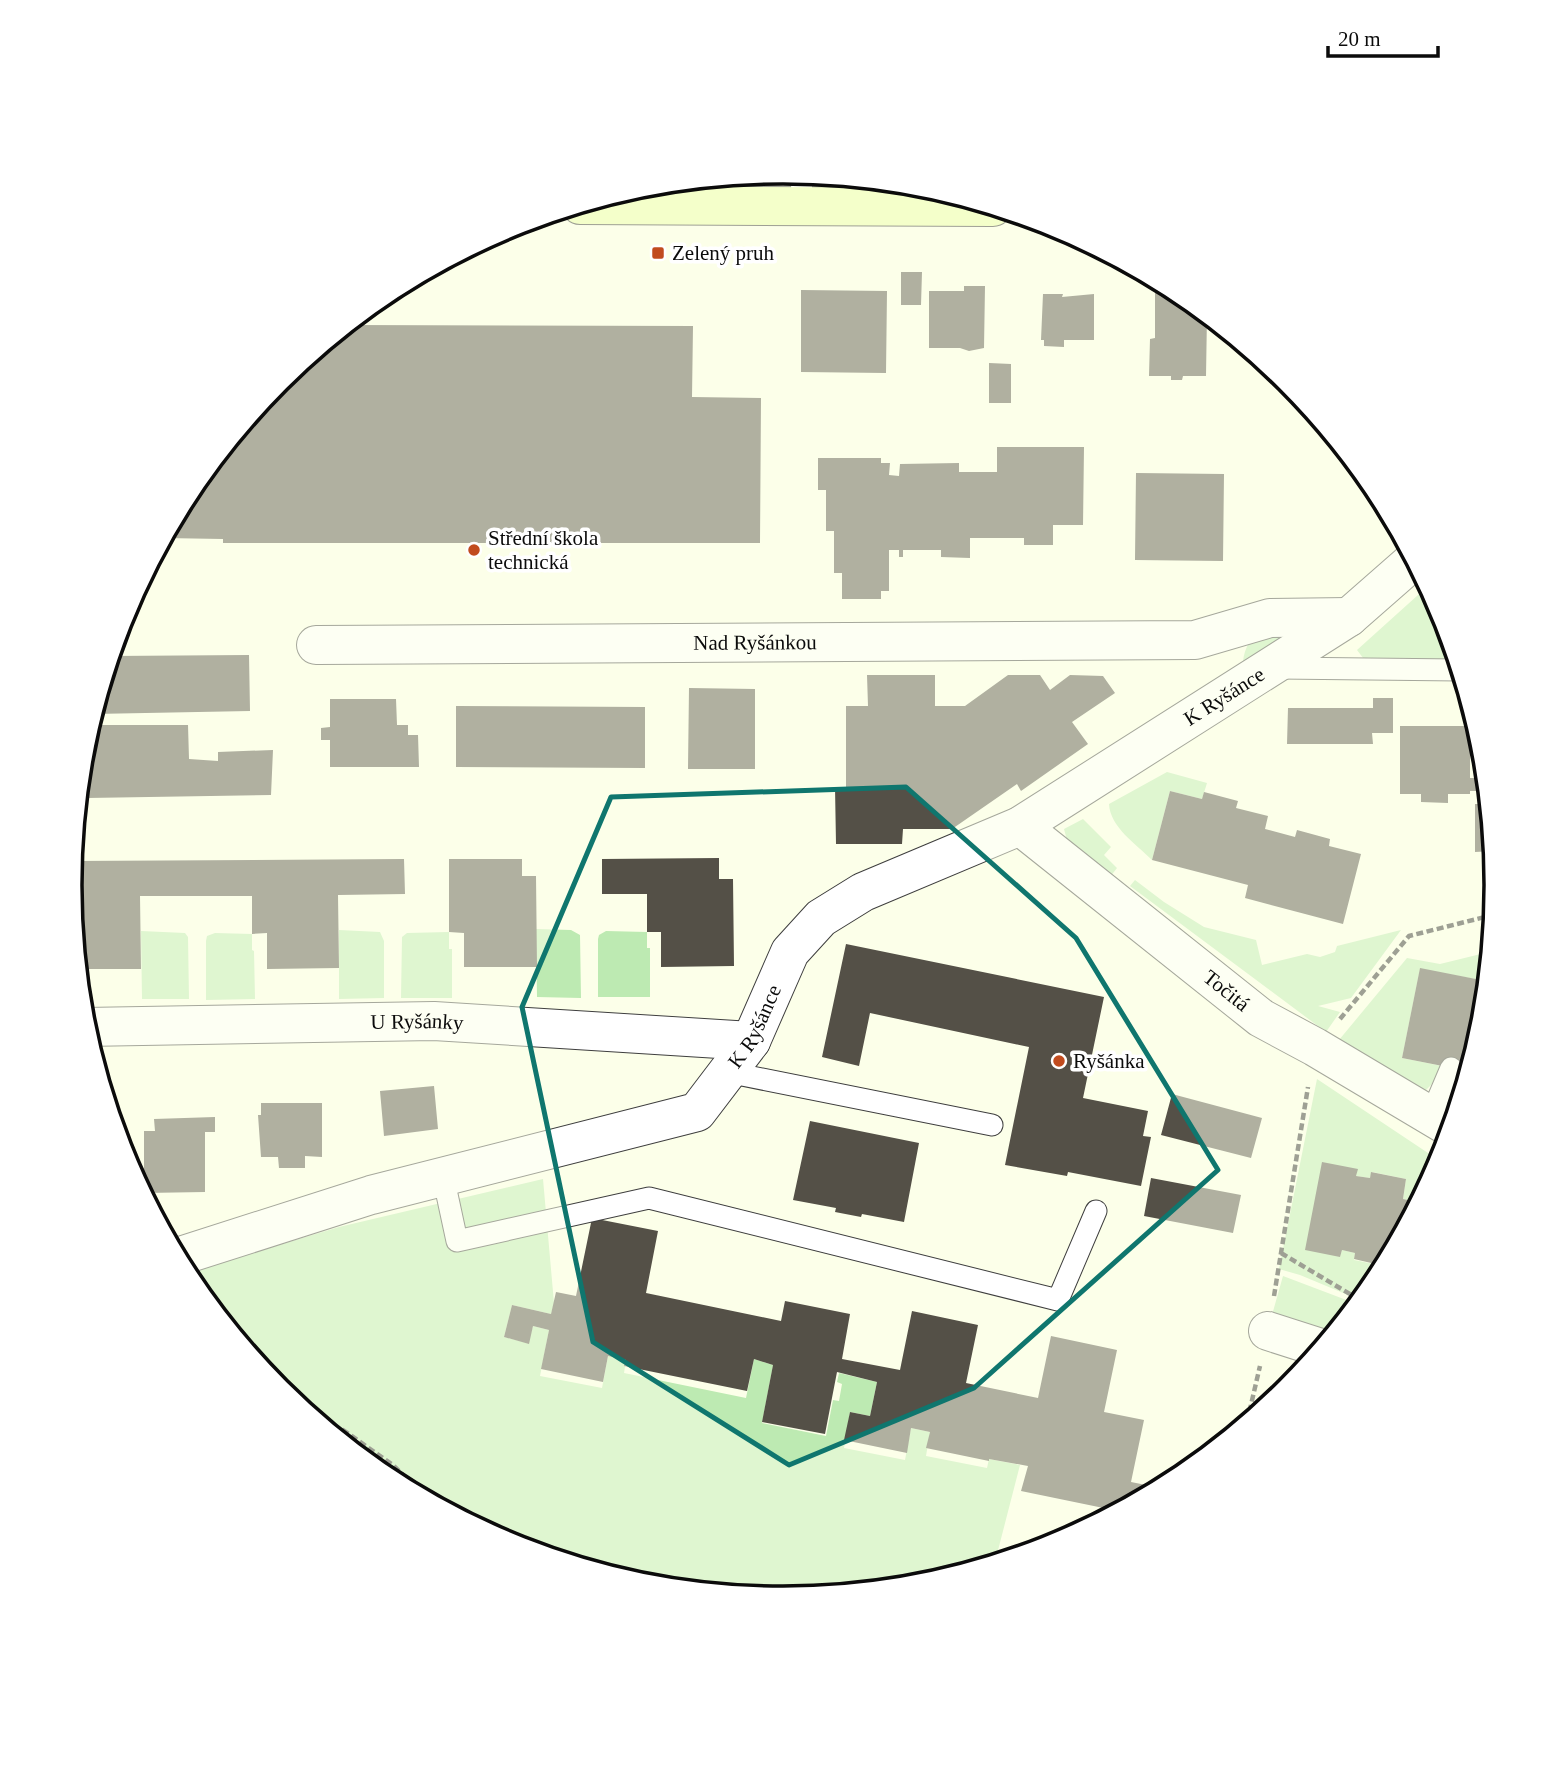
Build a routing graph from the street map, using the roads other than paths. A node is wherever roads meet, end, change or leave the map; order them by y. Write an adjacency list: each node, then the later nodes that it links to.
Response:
1 (801, 190): 2 (street); 3 (street)
2 (630, 202)
3 (938, 202)
4 (1407, 567): 5 (street, K Ryšánce)
5 (1349, 617): 6 (street, Nad Ryšánkou); 9 (street, K Ryšánce)
6 (1195, 640): 7 (street, Nad Ryšánkou); 9 (street)
7 (316, 645)
8 (1450, 670): 9 (lane, K Ryšánce)
9 (1259, 676): 10 (street, K Ryšánce)
10 (1020, 826): 12 (street, K Ryšánce); 15 (street, Točitá)
11 (97, 1027): 12 (street, U Ryšánky)
12 (751, 1041): 14 (street, K Ryšánce)
13 (1451, 1068): 15 (lane)
14 (727, 1072): 16 (lane); 17 (street, K Ryšánce)
15 (1441, 1121)
16 (992, 1125)
17 (443, 1176): 18 (lane); 19 (street, K Ryšánce)
18 (1096, 1211)
19 (187, 1254)
20 (1268, 1331): 21 (street)
21 (1312, 1345)

